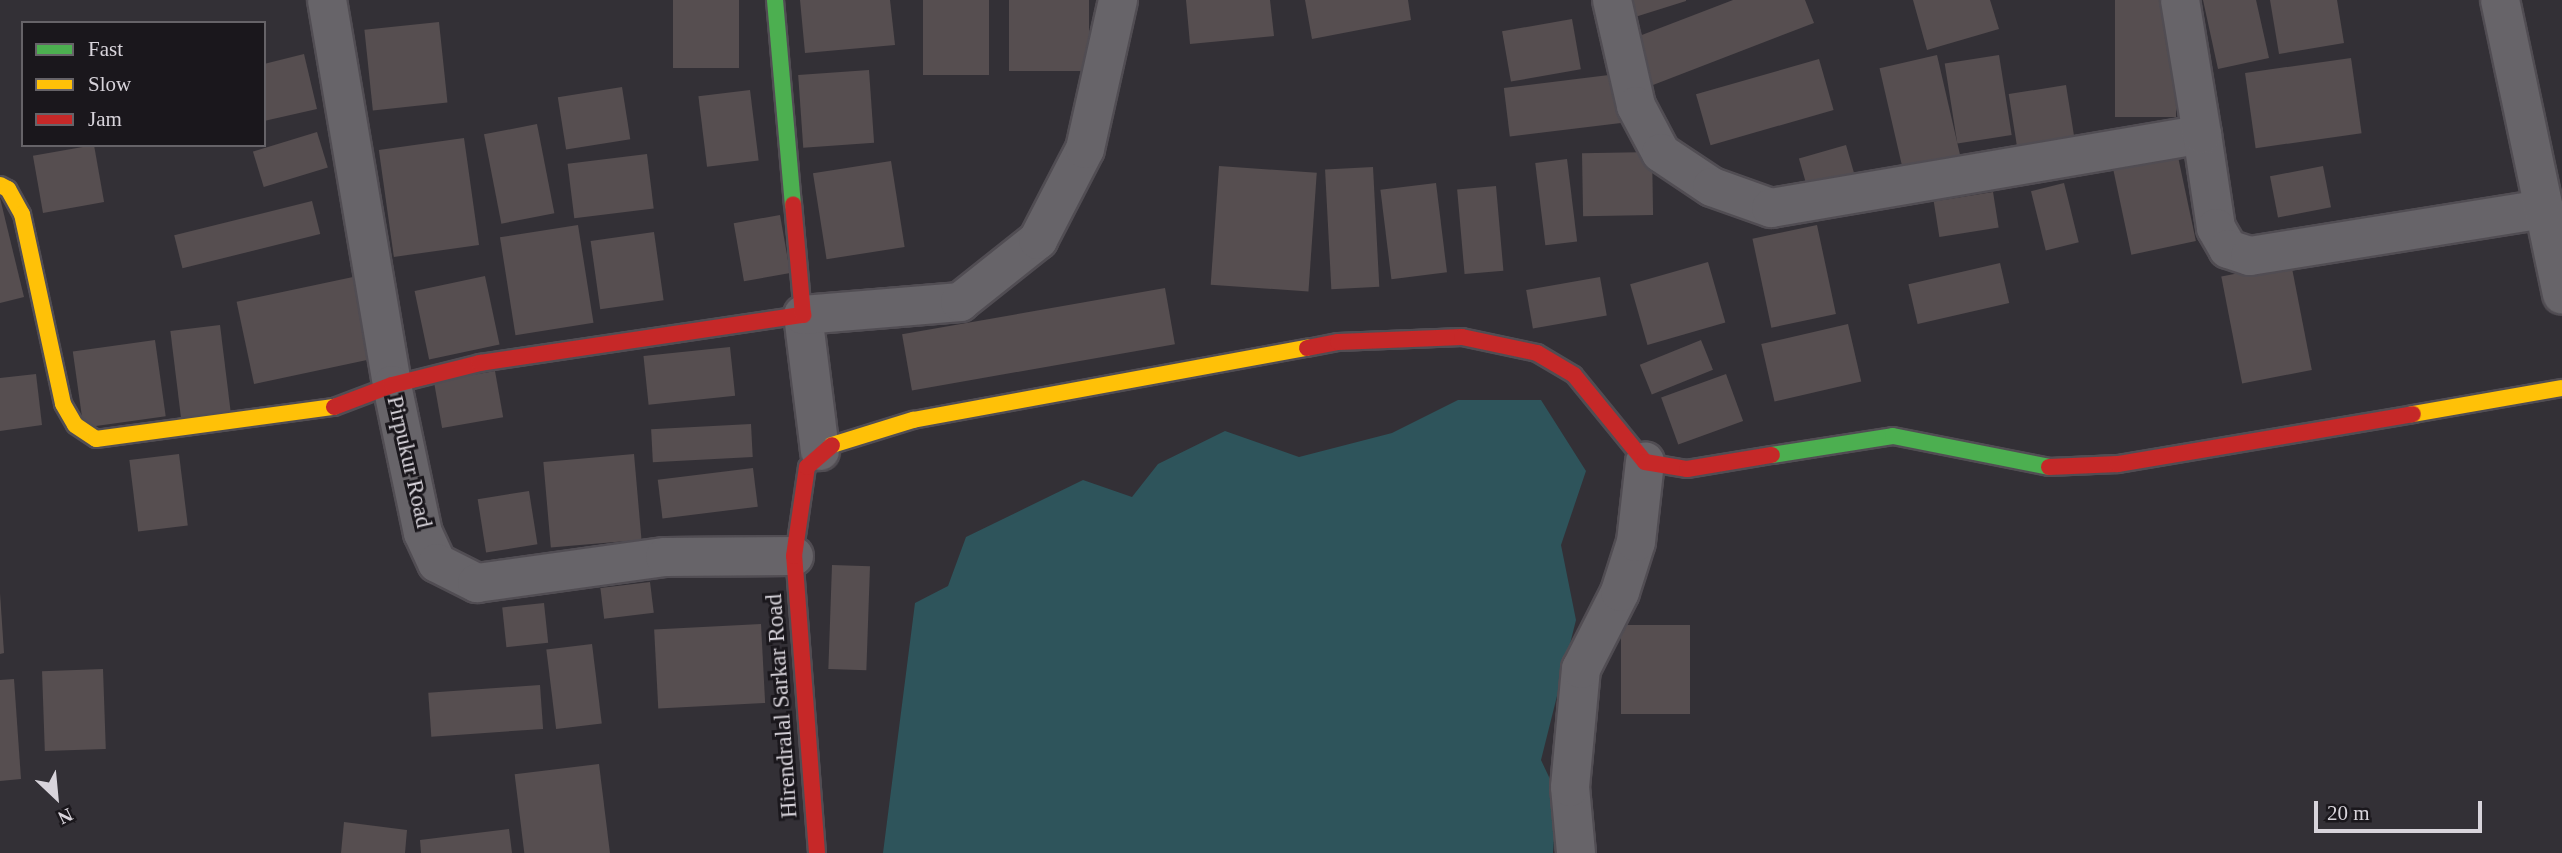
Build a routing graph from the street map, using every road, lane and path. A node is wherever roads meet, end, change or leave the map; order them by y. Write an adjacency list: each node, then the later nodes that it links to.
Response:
1 (327, 0): 12 (street, Pirpukur Road)
2 (775, 0): 11 (street)
3 (1118, 0): 11 (street)
4 (1612, 0): 7 (street)
5 (2180, 0): 7 (street)
6 (2500, 0): 9 (street)
7 (2202, 134): 9 (street)
8 (0, 185): 12 (street)
9 (2544, 209): 10 (street)
10 (2562, 295)
11 (803, 315): 12 (street); 14 (street)
12 (392, 385): 16 (street, Pirpukur Road)
13 (2562, 388): 15 (street)
14 (820, 451): 15 (street); 16 (street, Hirendralal Sarkar Road)
15 (1645, 462): 18 (street)
16 (794, 556): 17 (street, Hirendralal Sarkar Road)
17 (817, 853)
18 (1576, 853)

